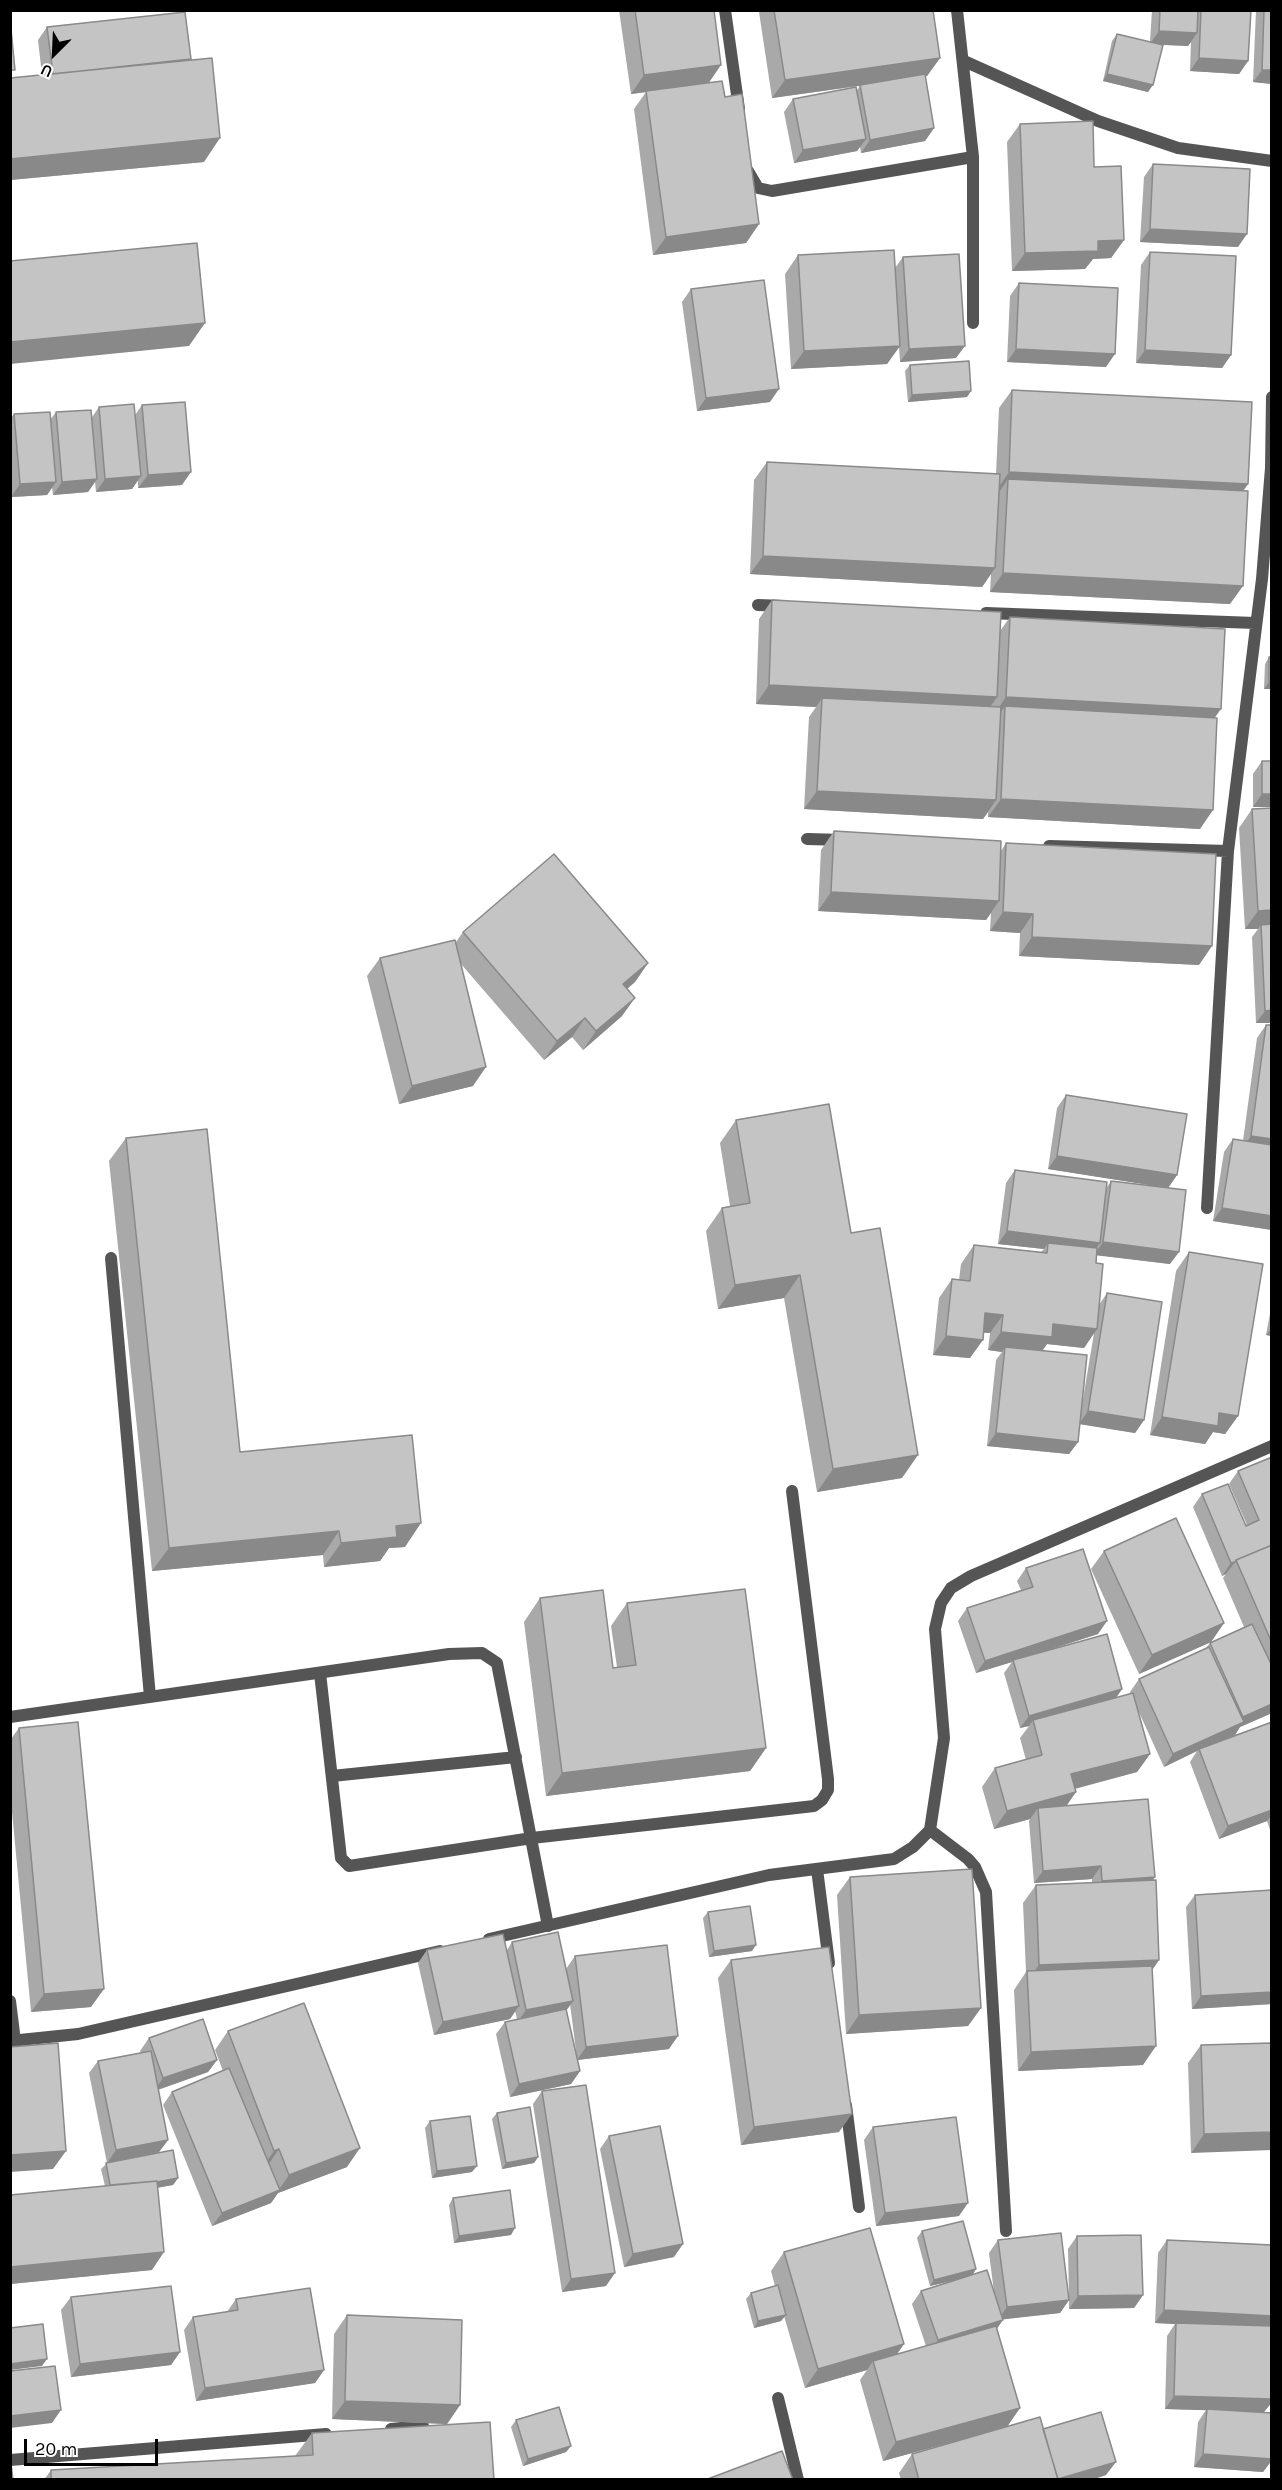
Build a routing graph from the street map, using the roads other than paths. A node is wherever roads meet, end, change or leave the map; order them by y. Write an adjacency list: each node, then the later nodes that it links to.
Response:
1 (725, 10): 4 (street)
2 (957, 10): 3 (street)
3 (964, 61): 5 (street); 7 (street)
4 (741, 124)
5 (973, 157): 6 (street); 8 (street)
6 (746, 158)
7 (1272, 161)
8 (973, 323)
9 (1272, 397): 13 (street)
10 (758, 605): 11 (street)
11 (794, 606)
12 (971, 613): 13 (street)
13 (1255, 623): 17 (street)
14 (807, 839): 15 (street)
15 (854, 840)
16 (1041, 846): 17 (street)
17 (1228, 851): 18 (street)
18 (1207, 1208)
19 (111, 1258): 23 (street)
20 (1272, 1446): 27 (street)
21 (792, 1491): 28 (street)
22 (320, 1673): 23 (street); 25 (street); 26 (street)
23 (150, 1697): 24 (street)
24 (10, 1717)
25 (516, 1757): 26 (street); 28 (street)
26 (332, 1776): 28 (street)
27 (930, 1830): 29 (street); 38 (street)
28 (532, 1838): 30 (street)
29 (817, 1869): 30 (street); 33 (street)
30 (548, 1926): 31 (street)
31 (479, 1942)
32 (456, 1947): 35 (street)
33 (830, 1974)
34 (10, 2001): 35 (street)
35 (13, 2041)
36 (844, 2091): 37 (street)
37 (859, 2208)
38 (1006, 2231)
39 (778, 2398): 44 (street)
40 (423, 2426): 41 (street)
41 (376, 2430)
42 (341, 2433): 43 (street)
43 (10, 2460)
44 (798, 2480)

